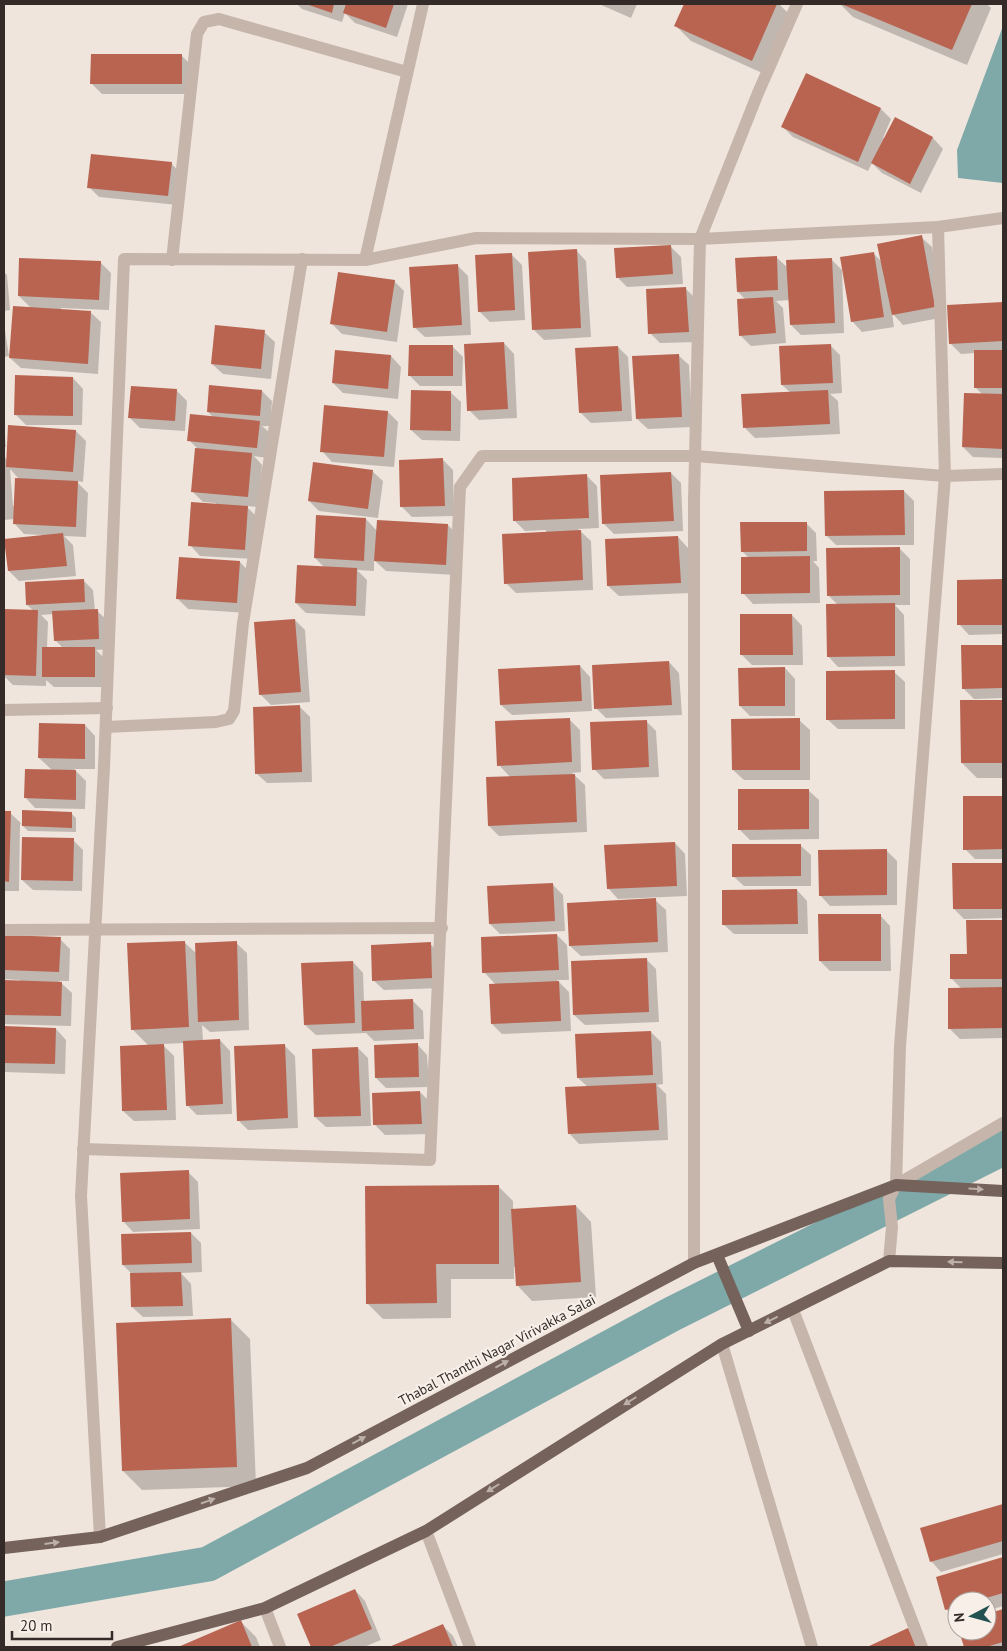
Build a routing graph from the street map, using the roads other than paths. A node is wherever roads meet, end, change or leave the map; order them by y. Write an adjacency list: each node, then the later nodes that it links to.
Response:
1 (423, 4): 3 (street)
2 (797, 4): 6 (street)
3 (407, 72): 8 (street); 9 (street)
4 (1003, 218): 5 (street)
5 (938, 226): 6 (street); 12 (street)
6 (700, 239): 9 (street); 10 (street)
7 (302, 259): 8 (street); 9 (street); 15 (street)
8 (172, 260): 13 (street)
9 (365, 260)
10 (695, 456): 12 (street); 16 (street); 25 (street)
11 (1003, 474): 12 (street)
12 (945, 476): 21 (street)
13 (107, 708): 14 (street); 15 (street)
14 (4, 710)
15 (106, 728): 17 (street)
16 (442, 928): 17 (street); 20 (street)
17 (95, 929): 18 (street); 20 (street)
18 (4, 930)
19 (1003, 1123): 21 (street)
20 (84, 1149): 31 (street)
21 (896, 1185): 22 (main road, Thabal Thanthi Nagar Virivakka Salai, one-way to 22); 23 (main road, Thabal Thanthi Nagar Virivakka Salai); 24 (street)
22 (1003, 1191)
23 (717, 1255): 25 (main road, Thabal Thanthi Nagar Virivakka Salai); 28 (main road)
24 (889, 1261): 26 (main road, one-way to 24); 27 (main road)
25 (694, 1263): 31 (main road, Thabal Thanthi Nagar Virivakka Salai, one-way to 25)
26 (1003, 1263)
27 (793, 1310): 28 (main road, one-way to 28); 38 (street)
28 (749, 1331): 29 (main road)
29 (722, 1344): 30 (main road, one-way to 30); 37 (street)
30 (426, 1531): 33 (main road); 36 (street)
31 (100, 1537): 32 (main road, Thabal Thanthi Nagar Virivakka Salai, one-way to 31)
32 (4, 1548)
33 (265, 1608): 34 (main road); 35 (street)
34 (117, 1647)
35 (280, 1647)
36 (470, 1647)
37 (812, 1647)
38 (922, 1647)

